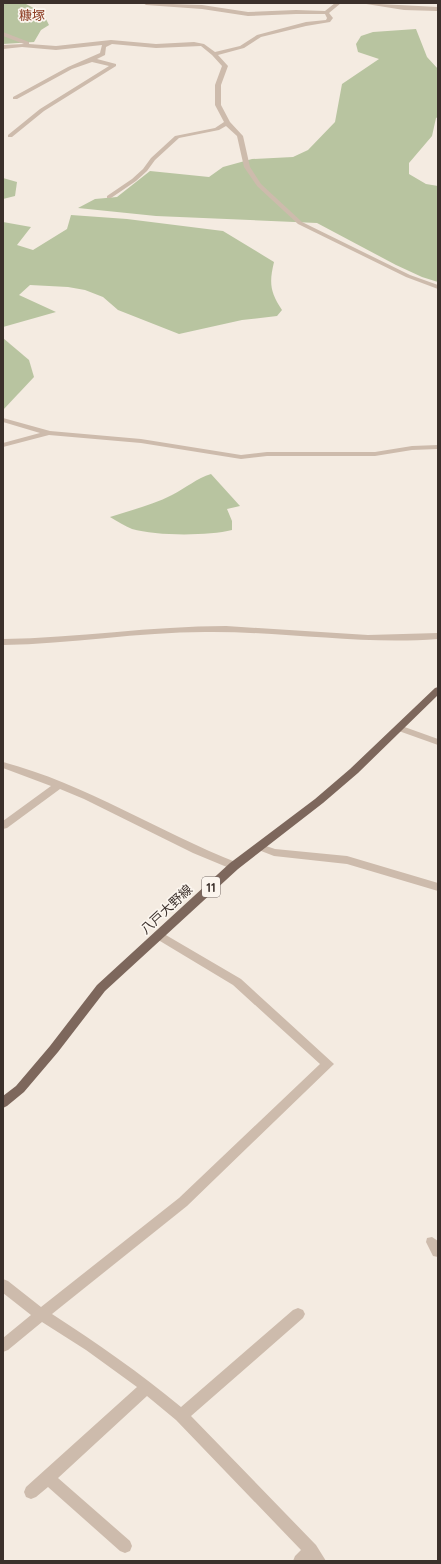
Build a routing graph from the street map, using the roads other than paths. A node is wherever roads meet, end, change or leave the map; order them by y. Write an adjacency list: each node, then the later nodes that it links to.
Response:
1 (146, 3): 5 (street)
2 (338, 3): 5 (street)
3 (363, 3): 4 (street)
4 (438, 9)
5 (326, 13): 10 (street)
6 (3, 34): 8 (street)
7 (111, 42): 8 (street); 10 (street); 11 (street)
8 (36, 46): 9 (street)
9 (3, 47)
10 (214, 54): 13 (street)
11 (92, 60): 12 (street); 14 (street)
12 (15, 98)
13 (227, 123): 15 (street); 16 (street)
14 (10, 136)
15 (109, 196)
16 (438, 287)
17 (3, 420): 18 (street)
18 (50, 433): 19 (street); 20 (street)
19 (3, 445)
20 (438, 447)
21 (438, 636): 22 (street)
22 (3, 642)
23 (438, 690): 24 (main road, 八戸大野線 / 11)
24 (399, 728): 25 (street); 29 (main road, 八戸大野線 / 11)
25 (438, 742)
26 (3, 765): 27 (street)
27 (59, 785): 28 (street); 30 (street)
28 (3, 826)
29 (260, 847): 30 (main road, 八戸大野線 / 11); 31 (street)
30 (234, 866): 32 (main road, 八戸大野線 / 11)
31 (438, 888)
32 (158, 935): 33 (main road, 八戸大野線 / 11); 35 (street)
33 (3, 1103)
34 (3, 1284): 35 (street)
35 (41, 1314): 37 (street); 38 (street)
36 (298, 1314): 39 (street)
37 (3, 1346)
38 (147, 1387): 39 (street); 40 (street)
39 (181, 1416): 43 (street)
40 (48, 1478): 41 (street); 42 (street)
41 (31, 1492)
42 (126, 1546)
43 (315, 1556): 44 (street)
44 (300, 1561)

